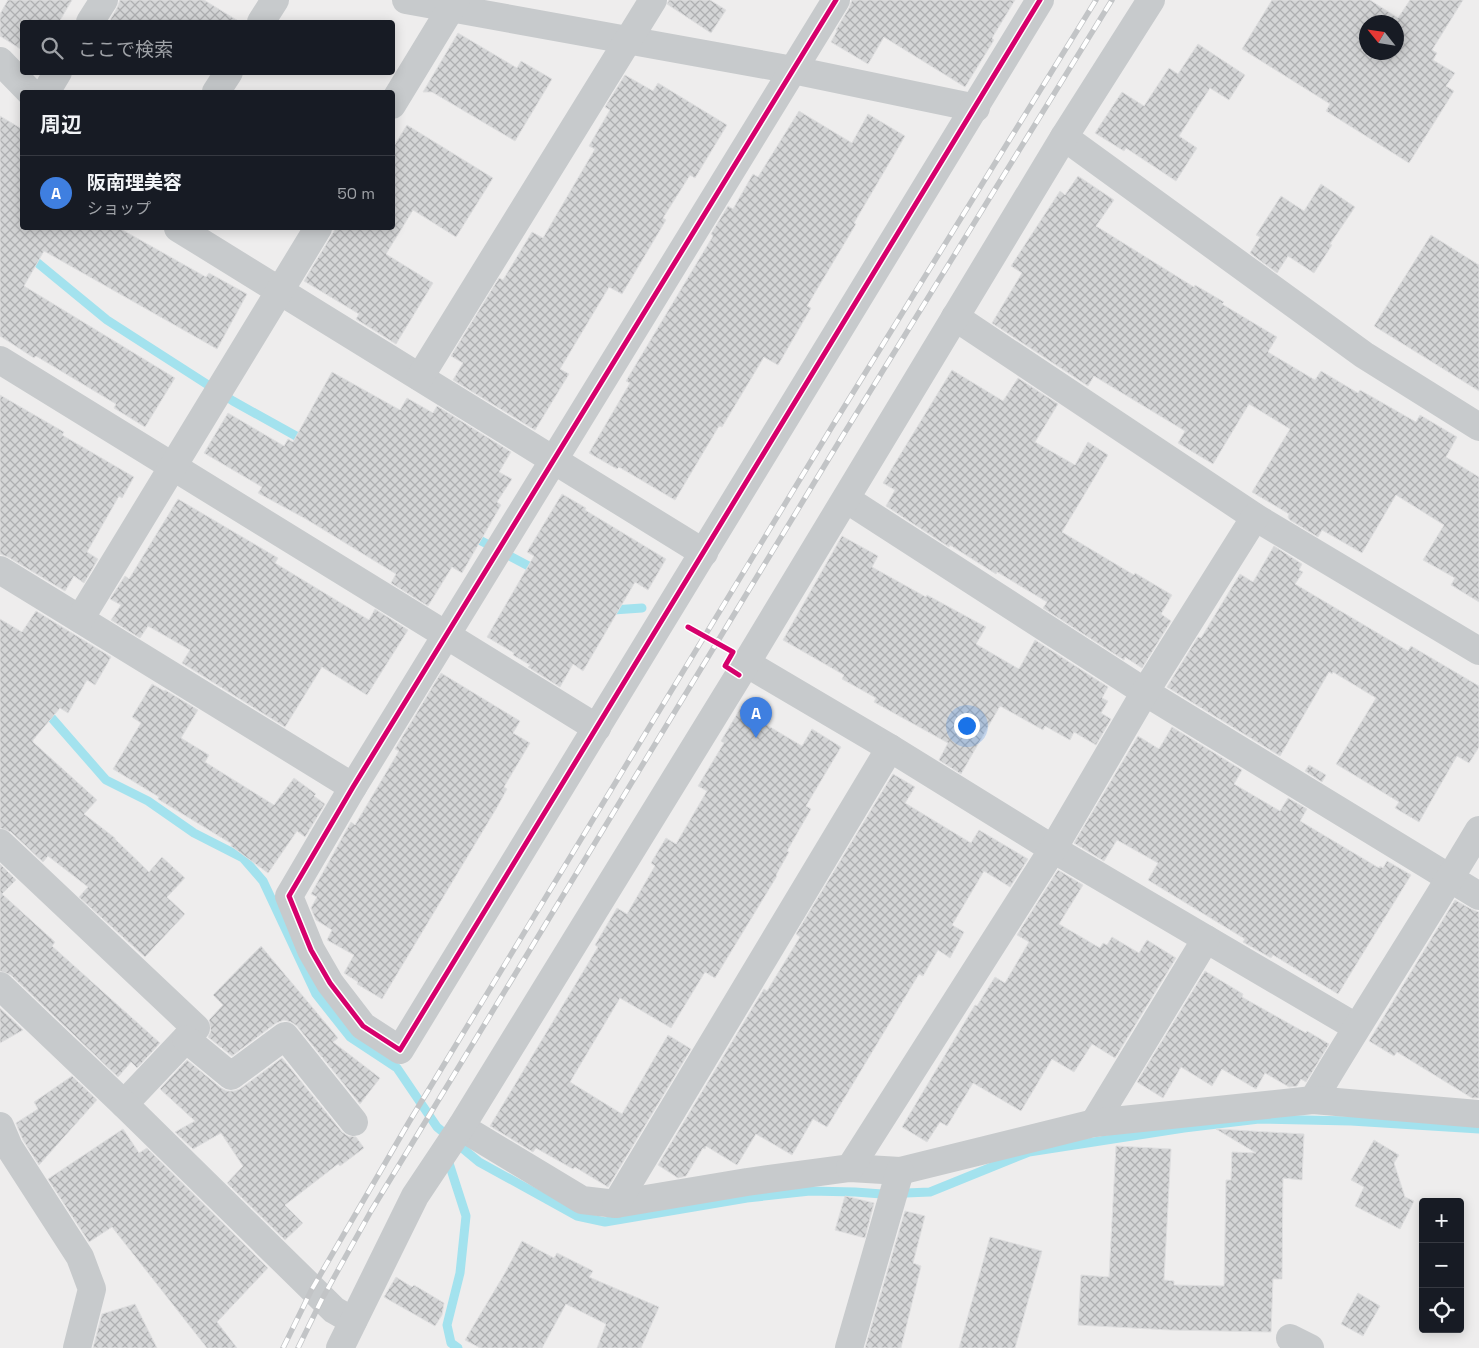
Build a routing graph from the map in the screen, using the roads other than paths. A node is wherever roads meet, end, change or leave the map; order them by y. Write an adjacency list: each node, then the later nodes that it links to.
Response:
1 (104, 0): 9 (street)
2 (275, 0): 10 (street)
3 (406, 0): 8 (street)
4 (652, 0): 11 (street)
5 (836, 0): 13 (street)
6 (1040, 0): 20 (street)
7 (1151, 0): 21 (street)
8 (453, 4): 11 (street); 19 (street)
9 (91, 20)
10 (261, 20)
11 (628, 40): 13 (street); 27 (street)
12 (0, 61): 16 (street)
13 (793, 70): 20 (street); 29 (street)
14 (56, 75): 17 (street)
15 (227, 75): 18 (street)
16 (28, 90)
17 (47, 90)
18 (217, 90)
19 (395, 100)
20 (976, 108): 33 (street)
21 (1064, 138): 25 (street); 28 (street)
22 (181, 230): 24 (street)
23 (317, 230): 24 (street)
24 (279, 292): 27 (street); 30 (street)
25 (955, 317): 31 (street); 32 (street)
26 (0, 360): 30 (street)
27 (420, 378): 29 (street)
28 (1479, 427)
29 (553, 459): 33 (street); 36 (street)
30 (174, 466): 35 (street); 36 (street)
31 (846, 499): 38 (street); 39 (street)
32 (1255, 517): 37 (street); 39 (street)
33 (704, 553): 40 (street)
34 (0, 570): 35 (street)
35 (80, 619): 42 (street)
36 (447, 634): 40 (street); 42 (street)
37 (1479, 651)
38 (746, 663): 41 (street); 58 (street)
39 (1145, 692): 45 (street); 46 (street)
40 (597, 728): 42 (street)
41 (890, 748): 45 (street); 61 (street)
42 (353, 786)
43 (1479, 830): 46 (street)
44 (0, 843): 51 (street)
45 (1053, 850): 48 (street); 59 (street)
46 (1450, 879): 47 (street); 50 (street)
47 (1479, 896)
48 (1206, 939): 50 (street); 56 (street)
49 (0, 986): 53 (street)
50 (1356, 1027): 52 (street)
51 (186, 1039): 53 (street); 55 (street)
52 (1313, 1100): 54 (street); 56 (street)
53 (124, 1104): 62 (street)
54 (1479, 1114)
55 (354, 1122)
56 (1094, 1123): 60 (street)
57 (0, 1126): 63 (street)
58 (461, 1127): 61 (street); 62 (street)
59 (850, 1168): 60 (street); 61 (street)
60 (900, 1171): 65 (street)
61 (616, 1204)
62 (352, 1321): 64 (street)
63 (77, 1348)
64 (340, 1348)
65 (849, 1348)

